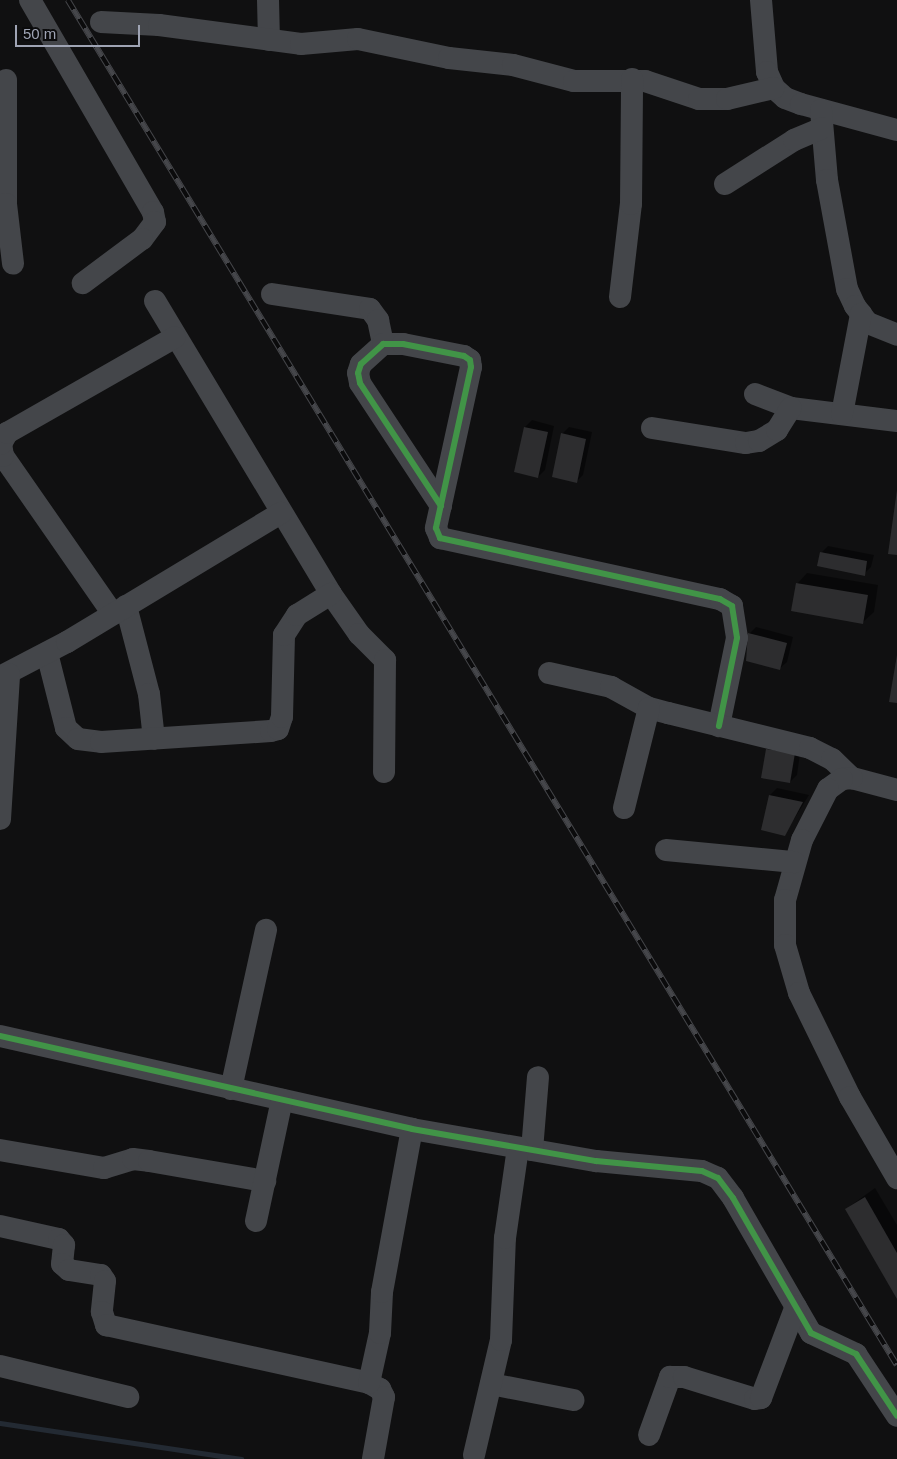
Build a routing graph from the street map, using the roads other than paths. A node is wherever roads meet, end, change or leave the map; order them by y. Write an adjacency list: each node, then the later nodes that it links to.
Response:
1 (30, 0): 14 (street)
2 (268, 0): 5 (street)
3 (760, 0): 8 (street)
4 (100, 22): 5 (street)
5 (269, 40): 6 (street)
6 (632, 79): 8 (street); 16 (street)
7 (6, 80): 11 (street)
8 (774, 88): 9 (street)
9 (822, 119): 10 (street); 12 (street); 18 (street)
10 (897, 130)
11 (2, 132): 13 (street)
12 (725, 184)
13 (13, 264)
14 (83, 283)
15 (272, 294): 21 (street)
16 (620, 297)
17 (155, 301): 20 (street)
18 (861, 314): 19 (street); 24 (street)
19 (897, 335)
20 (175, 337): 28 (street); 30 (street)
21 (383, 344): 27 (street); 27 (street)
22 (754, 394): 23 (street)
23 (791, 408): 24 (street); 26 (street)
24 (842, 414): 25 (street)
25 (897, 420)
26 (652, 428)
27 (441, 506): 35 (street)
28 (281, 513): 29 (street); 30 (street)
29 (331, 594): 36 (street); 37 (street)
30 (119, 610): 31 (street); 36 (street)
31 (47, 654): 33 (street); 36 (street)
32 (549, 673): 34 (street)
33 (4, 676): 41 (street)
34 (649, 708): 35 (street); 40 (street)
35 (719, 726): 38 (street)
36 (154, 739)
37 (384, 772)
38 (852, 778): 39 (street); 43 (street)
39 (897, 790)
40 (624, 808)
41 (0, 819)
42 (666, 850): 43 (street)
43 (794, 862): 52 (street)
44 (266, 930): 47 (street)
45 (0, 1036): 47 (street)
46 (538, 1077): 50 (street)
47 (232, 1089): 48 (street)
48 (282, 1100): 49 (street); 53 (street)
49 (412, 1129): 50 (street); 58 (street)
50 (525, 1149): 56 (street); 59 (street)
51 (0, 1150): 53 (street)
52 (897, 1178)
53 (265, 1181): 54 (street)
54 (256, 1221)
55 (0, 1226): 58 (street)
56 (796, 1306): 62 (street); 63 (street)
57 (0, 1366): 60 (street)
58 (369, 1383): 65 (street)
59 (492, 1384): 61 (street); 64 (street)
60 (128, 1397)
61 (573, 1400)
62 (897, 1416)
63 (649, 1435)
64 (474, 1455)
65 (373, 1459)

